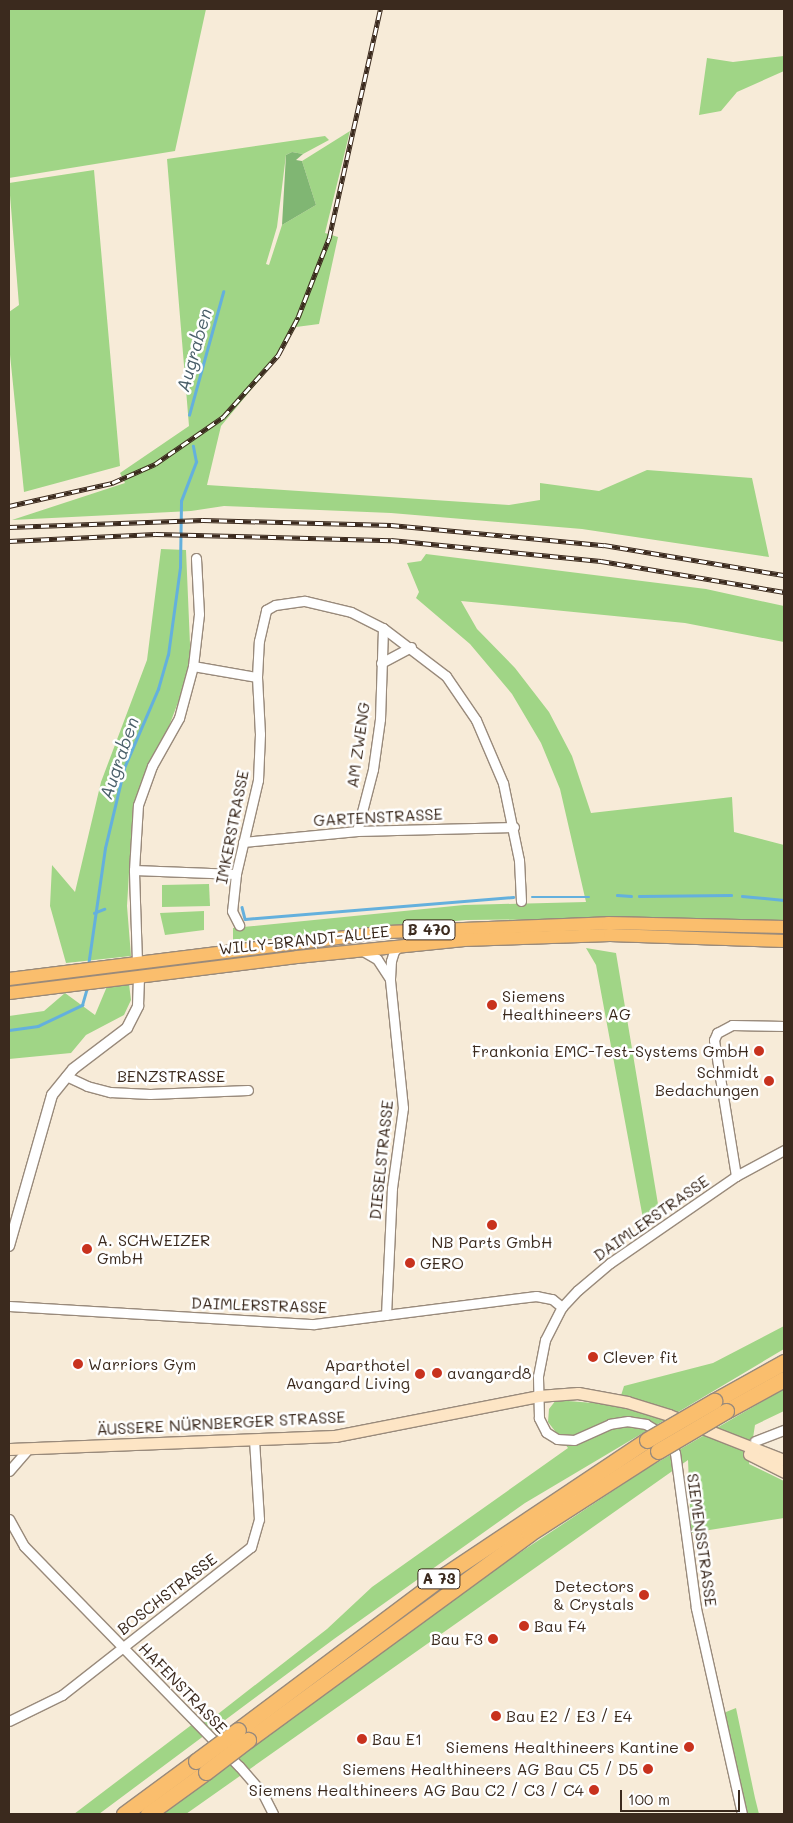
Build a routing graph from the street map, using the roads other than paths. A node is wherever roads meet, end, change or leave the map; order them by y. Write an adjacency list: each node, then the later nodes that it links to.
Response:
1 (196, 558): 5 (street)
2 (383, 628): 3 (street); 4 (street, AM ZWENG); 6 (street, IMKERSTRASSE)
3 (411, 647): 4 (street); 7 (street)
4 (381, 663): 8 (street, AM ZWENG)
5 (193, 666): 6 (street); 10 (street)
6 (257, 677): 9 (street, IMKERSTRASSE)
7 (514, 828): 8 (street, GARTENSTRASSE); 12 (street)
8 (357, 830): 9 (street, GARTENSTRASSE)
9 (243, 842): 11 (street, IMKERSTRASSE)
10 (134, 870): 11 (street); 18 (street)
11 (236, 874): 13 (street, IMKERSTRASSE)
12 (521, 901)
13 (239, 925)
14 (784, 927): 18 (main road, WILLY-BRANDT-ALLEE / B 470)
15 (784, 941): 16 (main road, WILLY-BRANDT-ALLEE / B 470)
16 (400, 946): 17 (main road, WILLY-BRANDT-ALLEE / B 470); 21 (street, DIESELSTRASSE)
17 (361, 950): 19 (main road, WILLY-BRANDT-ALLEE / B 470); 21 (street, DIESELSTRASSE)
18 (137, 962): 19 (main road); 20 (main road, WILLY-BRANDT-ALLEE / B 470)
19 (139, 976): 22 (main road, WILLY-BRANDT-ALLEE / B 470); 24 (street)
20 (9, 979)
21 (390, 979): 31 (street, DIESELSTRASSE)
22 (9, 993)
23 (784, 1026): 27 (street)
24 (66, 1076): 25 (street, BENZSTRASSE); 28 (street)
25 (248, 1090)
26 (784, 1150): 27 (street, DAIMLERSTRASSE)
27 (736, 1176): 30 (street, DAIMLERSTRASSE)
28 (9, 1246)
29 (9, 1306): 31 (street, DAIMLERSTRASSE)
30 (562, 1308): 31 (street, DAIMLERSTRASSE); 34 (street, DAIMLERSTRASSE)
31 (386, 1315)
32 (784, 1362): 39 (highway, A 73, bridge)
33 (784, 1379): 39 (highway, A 73, bridge)
34 (538, 1396): 36 (main road, ÄUSSERE NÜRNBERGER STRASSE); 37 (main road, ÄUSSERE NÜRNBERGER STRASSE); 51 (street, SIEMENSSTRASSE)
35 (784, 1430): 38 (street)
36 (254, 1439): 40 (main road, ÄUSSERE NÜRNBERGER STRASSE); 46 (street, BOSCHSTRASSE)
37 (724, 1439): 42 (main road, ÄUSSERE NÜRNBERGER STRASSE); 44 (main road, ÄUSSERE NÜRNBERGER STRASSE)
38 (755, 1441)
39 (652, 1446): 48 (highway, A 73, bridge)
40 (29, 1448): 41 (main road, ÄUSSERE NÜRNBERGER STRASSE); 43 (street)
41 (9, 1449)
42 (784, 1460)
43 (9, 1471)
44 (784, 1472)
45 (9, 1519): 46 (street, HAFENSTRASSE)
46 (123, 1648): 47 (street, BOSCHSTRASSE); 50 (street, HAFENSTRASSE)
47 (9, 1721)
48 (144, 1809): 49 (highway, A 73)
49 (124, 1814)
50 (272, 1814)
51 (742, 1814)

